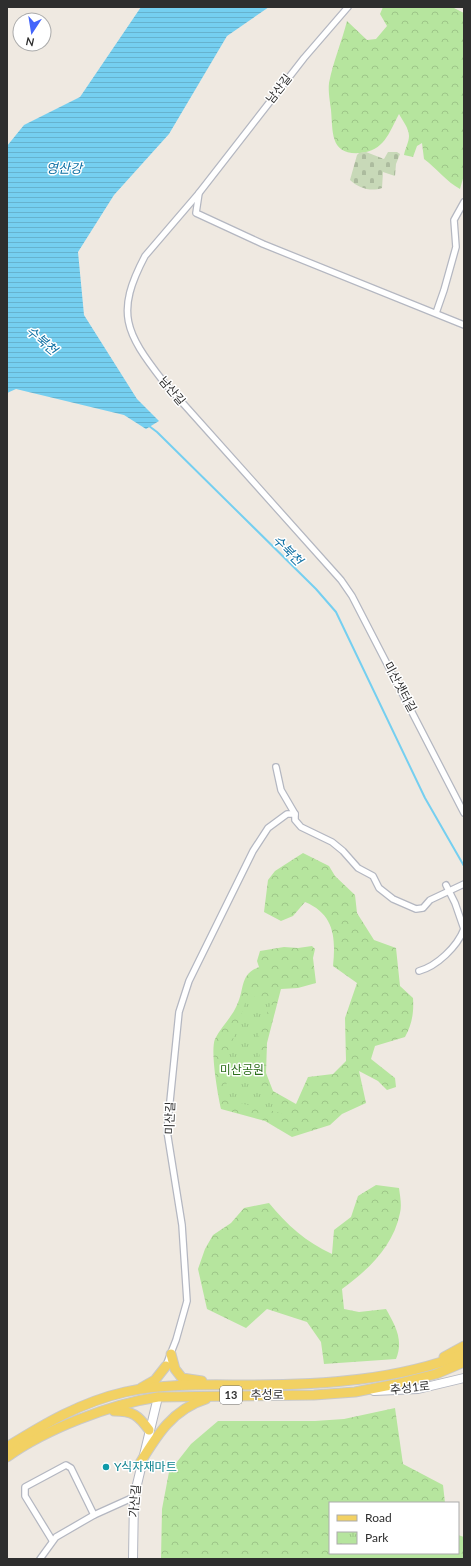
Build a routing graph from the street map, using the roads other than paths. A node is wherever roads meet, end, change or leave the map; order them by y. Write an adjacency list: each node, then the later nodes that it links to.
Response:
1 (348, 7): 2 (street, 남산길)
2 (199, 193): 4 (street, 남산길); 6 (street, 남산길)
3 (464, 202): 4 (street)
4 (436, 313): 5 (street)
5 (464, 325)
6 (329, 565): 8 (street, 미산샛터길)
7 (276, 767): 9 (street)
8 (464, 813)
9 (294, 814): 12 (street); 15 (street, 미산길)
10 (464, 884): 12 (street)
11 (446, 885): 12 (street)
12 (452, 891): 13 (street)
13 (419, 971)
14 (464, 1346): 19 (main road)
15 (171, 1354): 18 (street, 미산길); 21 (main road)
16 (464, 1354): 19 (main road, 추성로 / 13)
17 (464, 1362): 24 (main road, 추성로 / 13)
18 (166, 1366): 22 (main road); 23 (street, 미산길)
19 (429, 1366): 21 (main road, 추성로 / 13)
20 (464, 1378): 24 (street, 추성1로)
21 (215, 1385): 23 (main road, 추성로 / 13)
22 (136, 1391): 23 (main road, 추성로 / 13); 28 (main road, 추성로 / 13)
23 (157, 1392): 25 (main road, 추성로 / 13); 26 (main road, 추성로 / 13); 27 (street, 가산길)
24 (355, 1392): 25 (main road, 추성로 / 13)
25 (221, 1395): 30 (main road)
26 (107, 1411): 27 (main road); 29 (main road, 추성로 / 13)
27 (149, 1430): 30 (street, 가산길)
28 (7, 1447)
29 (7, 1457)
30 (140, 1463): 31 (street, 가산길)
31 (134, 1497): 32 (street); 35 (street, 가산길)
32 (94, 1515): 33 (street); 33 (street)
33 (52, 1540): 34 (street)
34 (40, 1559)
35 (133, 1559)

